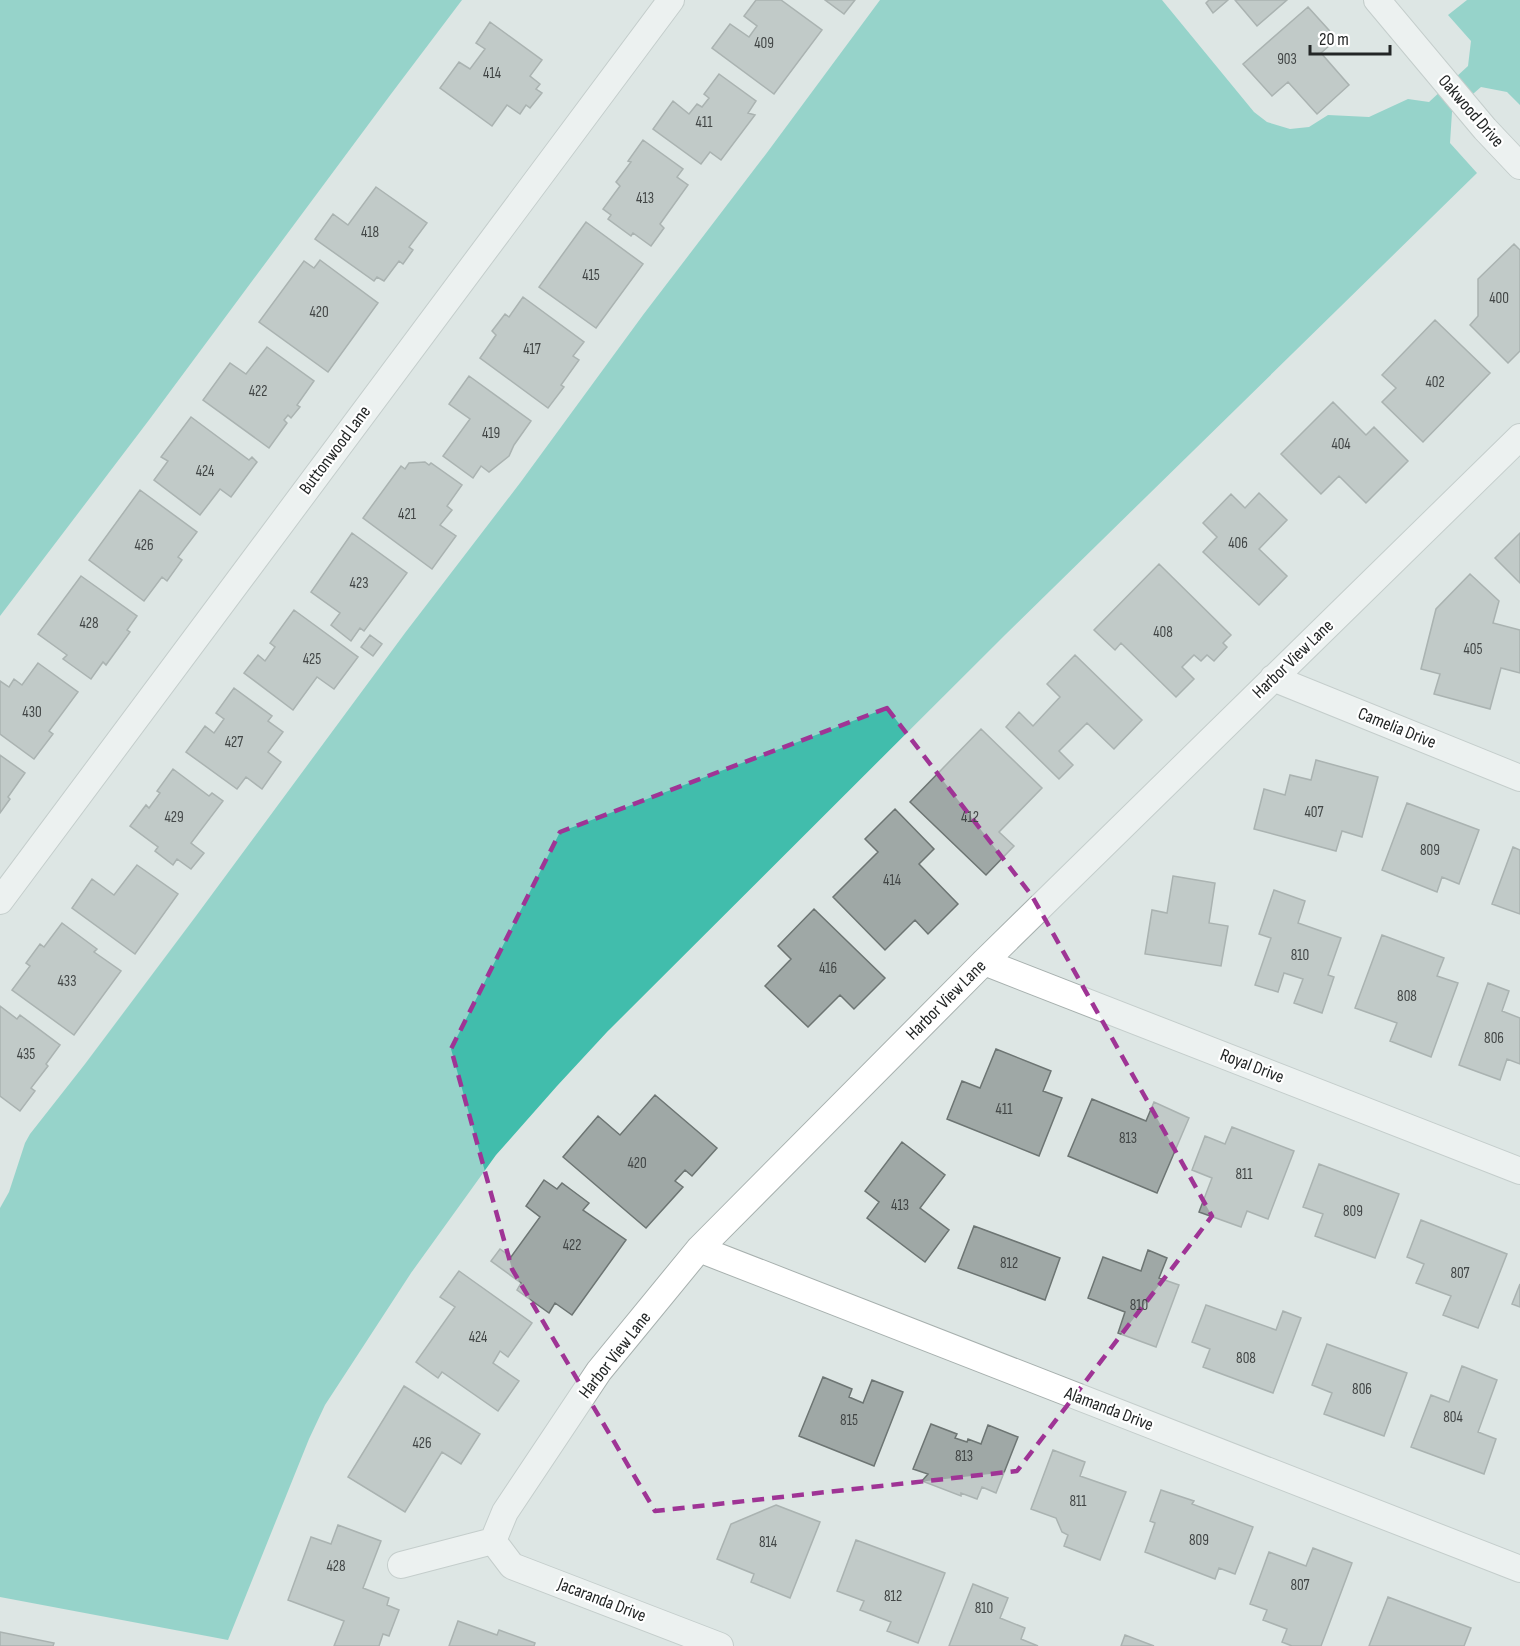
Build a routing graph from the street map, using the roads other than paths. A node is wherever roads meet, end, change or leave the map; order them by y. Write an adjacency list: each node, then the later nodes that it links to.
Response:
1 (671, 0): 7 (street, Buttonwood Lane)
2 (1377, 0): 3 (street, Oakwood Drive)
3 (1520, 166)
4 (1520, 437): 5 (street, Harbor View Lane)
5 (1273, 678): 6 (street, Camelia Drive); 8 (street, Harbor View Lane)
6 (1520, 778)
7 (0, 901)
8 (984, 962): 9 (street, Royal Drive); 10 (street, Harbor View Lane)
9 (1520, 1171)
10 (699, 1249): 11 (street, Harbor View Lane); 13 (street, Alamanda Drive)
11 (493, 1541): 12 (street); 14 (street, Jacaranda Drive)
12 (401, 1565)
13 (1520, 1569)
14 (720, 1646)

